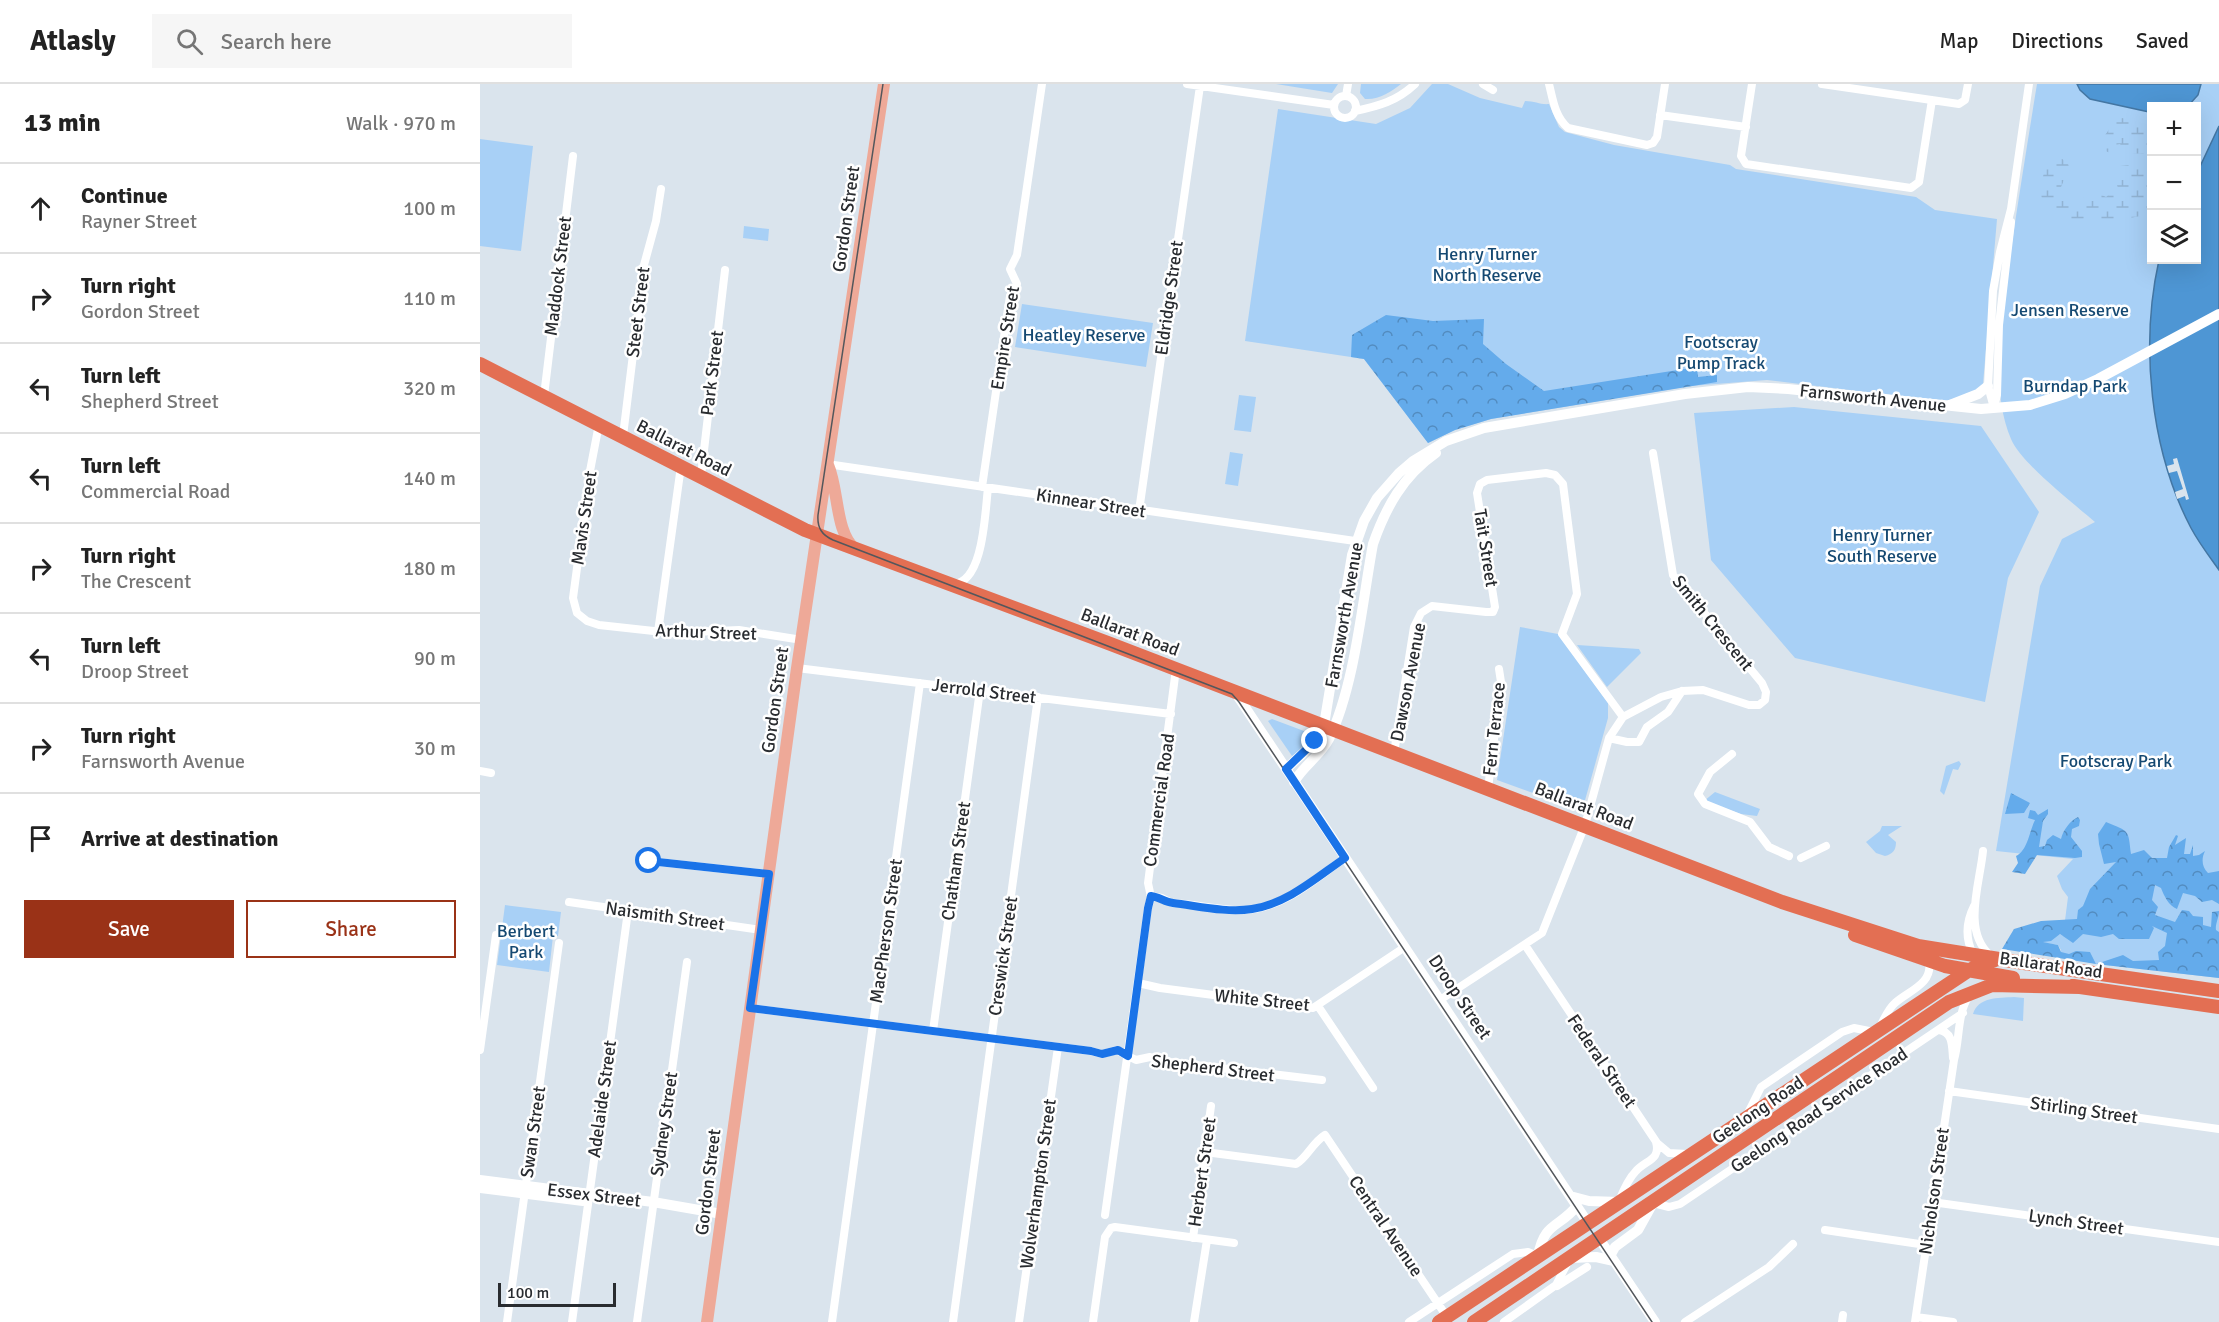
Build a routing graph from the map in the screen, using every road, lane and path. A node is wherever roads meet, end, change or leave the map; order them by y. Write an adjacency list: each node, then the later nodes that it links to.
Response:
1 (884, 84): 35 (main road, Gordon Street)
2 (1042, 84): 38 (street, Empire Street)
3 (1187, 84): 13 (street)
4 (1348, 84): 15 (street)
5 (1415, 84): 18 (street)
6 (1483, 84): 14 (street)
7 (1549, 84): 19 (street)
8 (1665, 84): 19 (street)
9 (1752, 84): 20 (street)
10 (1822, 84): 16 (street)
11 (1968, 84): 16 (street)
12 (2029, 84): 23 (street)
13 (1200, 86): 17 (street); 39 (street, Eldridge Street)
14 (1493, 90)
15 (1346, 96): 17 (street); 18 (street)
16 (1932, 100): 20 (street)
17 (1334, 105): 18 (street)
18 (1355, 111)
19 (1660, 115): 20 (street)
20 (1746, 127)
21 (573, 156): 28 (street, Maddock Street)
22 (661, 189): 33 (street, Steet Street)
23 (2011, 209): 27 (street); 30 (street)
24 (725, 270): 37 (street, Park Street)
25 (2219, 314): 30 (main road, Farnsworth Avenue)
26 (480, 364): 28 (highway, Ballarat Road)
27 (1988, 386): 29 (main road); 30 (street)
28 (544, 396): 31 (highway, Ballarat Road)
29 (1947, 406): 30 (main road, Farnsworth Avenue); 32 (main road, Farnsworth Avenue)
30 (1994, 408)
31 (599, 424): 33 (highway, Ballarat Road); 50 (street, Mavis Street)
32 (1509, 424): 41 (main road, Farnsworth Avenue); 42 (main road, Farnsworth Avenue)
33 (623, 436): 36 (highway, Ballarat Road)
34 (1653, 453): 60 (street, Smith Crescent)
35 (827, 464): 38 (street, Kinnear Street); 40 (main road, Gordon Street); 43 (main road)
36 (681, 466): 37 (highway, Ballarat Road); 51 (street)
37 (700, 476): 40 (highway, Ballarat Road)
38 (985, 488): 39 (street, Kinnear Street); 44 (street)
39 (1139, 511): 41 (street, Kinnear Street)
40 (818, 534): 43 (highway, Ballarat Road); 52 (main road, Gordon Street)
41 (1355, 541): 42 (main road); 47 (main road, Farnsworth Avenue)
42 (1373, 544): 48 (main road, Farnsworth Avenue)
43 (855, 549): 45 (highway, Ballarat Road)
44 (970, 574): 45 (street); 46 (street)
45 (952, 584): 46 (highway, Ballarat Road)
46 (975, 592): 56 (highway, Ballarat Road)
47 (1343, 607): 48 (main road); 53 (main road, Farnsworth Avenue)
48 (1361, 610): 54 (main road, Farnsworth Avenue)
49 (1493, 612): 64 (street, Tait Street); 67 (street, Dawson Avenue)
50 (577, 613): 51 (street, Arthur Street)
51 (658, 632): 52 (street, Arthur Street)
52 (802, 640): 55 (main road, Gordon Street)
53 (1338, 642): 54 (main road); 65 (main road, Farnsworth Avenue)
54 (1355, 645): 65 (main road, Farnsworth Avenue)
55 (797, 668): 58 (street, Jerrold Street); 81 (main road, Gordon Street)
56 (1176, 669): 61 (highway, Ballarat Road); 63 (street, Commercial Road)
57 (1499, 669): 73 (street, Fern Terrace)
58 (921, 683): 59 (street, Jerrold Street); 105 (street, MacPherson Street)
59 (980, 690): 62 (street, Jerrold Street); 107 (street, Chatham Street)
60 (1682, 691): 64 (street); 66 (street)
61 (1235, 692): 65 (highway, Ballarat Road); 69 (main road, Droop Street)
62 (1038, 697): 63 (street, Jerrold Street); 109 (street, Creswick Street)
63 (1171, 714): 82 (street, Commercial Road)
64 (1623, 717): 66 (street)
65 (1328, 728): 67 (highway, Ballarat Road); 69 (main road, Farnsworth Avenue); 72 (main road, Farnsworth Avenue)
66 (1610, 738): 74 (street)
67 (1394, 753): 73 (highway, Ballarat Road)
68 (1732, 754): 77 (street)
69 (1286, 769): 72 (main road, Droop Street)
70 (480, 771): 71 (street)
71 (491, 773)
72 (1294, 782): 78 (main road, Droop Street)
73 (1488, 789): 74 (highway, Ballarat Road)
74 (1585, 825): 84 (highway, Ballarat Road); 90 (street)
75 (1826, 846): 79 (street)
76 (1983, 851): 85 (street)
77 (1789, 856)
78 (1345, 858): 82 (street); 91 (main road, Droop Street)
79 (1801, 858)
80 (649, 861): 81 (street)
81 (769, 874): 87 (main road, Gordon Street)
82 (1151, 896): 96 (street, Commercial Road)
83 (569, 902): 86 (street, Naismith Street)
84 (1782, 902): 94 (highway, Ballarat Road); 95 (highway, Ballarat Road)
85 (1976, 902): 92 (street); 95 (street)
86 (628, 911): 87 (street, Naismith Street); 128 (street, Adelaide Street)
87 (761, 930): 103 (main road, Gordon Street)
88 (496, 935): 111 (street)
89 (559, 943): 126 (street, Swan Street)
90 (1525, 945): 100 (street); 121 (street, Federal Street)
91 (1405, 948): 100 (main road, Droop Street); 101 (street, White Street)
92 (2003, 960): 95 (highway, Geelong Road); 98 (highway, Ballarat Road)
93 (687, 962): 132 (street, Sydney Street)
94 (1929, 962): 95 (highway, Ballarat Road); 108 (street, Geelong Road Service Road)
95 (1974, 963): 97 (highway, Ballarat Road); 108 (highway, Geelong Road)
96 (1138, 983): 101 (street, White Street); 113 (street, Commercial Road)
97 (2080, 987): 99 (highway, Geelong Road); 102 (highway, Ballarat Road)
98 (2219, 991)
99 (1972, 992): 104 (street); 112 (highway, Geelong Road)
100 (1440, 1000): 127 (main road, Droop Street)
101 (1318, 1006): 117 (street)
102 (2219, 1007)
103 (750, 1008): 105 (street, Shepherd Street); 134 (main road, Gordon Street)
104 (1963, 1013): 106 (street, Geelong Road Service Road); 114 (street, Nicholson Street)
105 (873, 1023): 107 (street, Shepherd Street); 159 (street, MacPherson Street)
106 (1939, 1030): 114 (street, Nicholson Street); 115 (street, Geelong Road Service Road)
107 (933, 1031): 109 (street, Shepherd Street)
108 (1877, 1031): 123 (highway, Geelong Road)
109 (992, 1039): 110 (street, Shepherd Street); 160 (street, Creswick Street)
110 (1058, 1047): 113 (street, Shepherd Street); 161 (street, Wolverhampton Street)
111 (480, 1050)
112 (1876, 1052): 115 (street); 131 (highway, Geelong Road)
113 (1128, 1056): 116 (street, Shepherd Street); 135 (street, Commercial Road)
114 (1954, 1060): 118 (street, Nicholson Street)
115 (1886, 1065): 131 (street, Geelong Road Service Road)
116 (1322, 1080)
117 (1373, 1088)
118 (1949, 1091): 120 (street, Stirling Street); 130 (street, Nicholson Street)
119 (1211, 1106): 122 (street, Herbert Street)
120 (2219, 1129)
121 (1655, 1141): 123 (street, Federal Street); 129 (street)
122 (1205, 1152): 139 (street, Herbert Street); 152 (street, Central Avenue)
123 (1694, 1153): 129 (highway, Geelong Road)
124 (480, 1180): 126 (main road, Essex Street)
125 (480, 1188): 126 (main road, Essex Street)
126 (525, 1190): 128 (main road, Essex Street); 155 (street, Swan Street)
127 (1570, 1196): 129 (main road); 133 (main road, Droop Street)
128 (589, 1198): 132 (main road, Essex Street); 156 (street, Adelaide Street)
129 (1618, 1202): 136 (highway, Geelong Road)
130 (1932, 1202): 141 (street, Lynch Street); 144 (street, Nicholson Street)
131 (1653, 1203): 138 (highway, Geelong Road); 147 (main road)
132 (653, 1206): 134 (main road, Essex Street); 157 (street, Sydney Street)
133 (1577, 1206): 136 (main road, Droop Street); 145 (main road)
134 (722, 1214): 158 (main road, Gordon Street)
135 (1105, 1215)
136 (1588, 1223): 138 (highway, Droop Street); 145 (highway, Geelong Road)
137 (1825, 1230): 144 (street)
138 (1598, 1237): 146 (highway, Geelong Road); 147 (main road, Droop Street)
139 (1193, 1238): 140 (street); 162 (street)
140 (1207, 1240): 142 (street); 163 (street, Herbert Street)
141 (2219, 1242)
142 (1234, 1243)
143 (1793, 1244): 168 (street)
144 (1926, 1245): 154 (street, Nicholson Street)
145 (1538, 1256): 149 (highway, Geelong Road); 152 (street)
146 (1570, 1258): 147 (main road); 150 (street); 151 (highway, Geelong Road)
147 (1612, 1259): 167 (main road, Droop Street)
148 (1587, 1267): 150 (street)
149 (1498, 1282): 151 (highway); 153 (highway, Geelong Road)
150 (1553, 1288): 166 (street)
151 (1522, 1290): 165 (highway, Geelong Road)
152 (1437, 1303): 153 (street, Central Avenue); 164 (street)
153 (1443, 1319)
154 (1916, 1319): 169 (street)
155 (507, 1322)
156 (572, 1322)
157 (637, 1322)
158 (707, 1322)
159 (831, 1322)
160 (953, 1322)
161 (1019, 1322)
162 (1093, 1322)
163 (1194, 1322)
164 (1409, 1322)
165 (1474, 1322)
166 (1504, 1322)
167 (1655, 1322)
168 (1685, 1322)
169 (1953, 1322)

